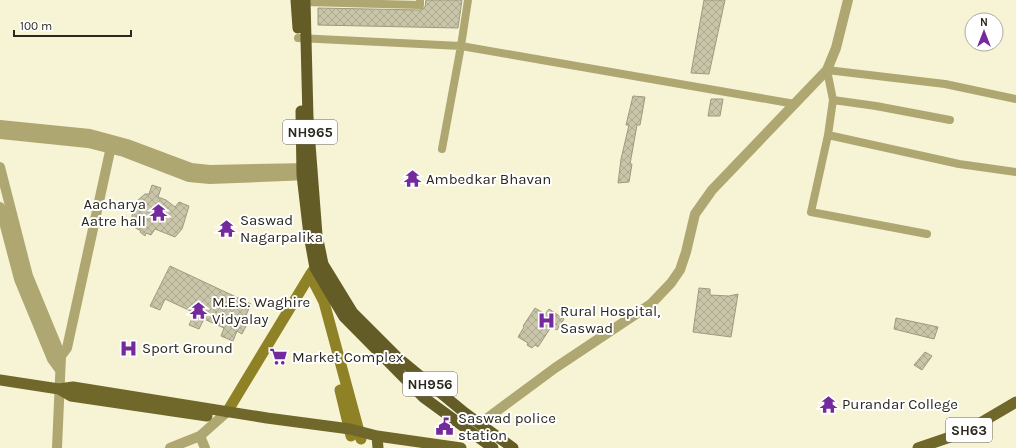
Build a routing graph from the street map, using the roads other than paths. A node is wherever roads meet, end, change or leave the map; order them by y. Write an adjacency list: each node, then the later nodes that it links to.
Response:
1 (420, 0): 4 (street)
2 (468, 0): 6 (street)
3 (848, 0): 7 (street)
4 (302, 1): 5 (highway)
5 (302, 38): 6 (street); 18 (highway)
6 (461, 46): 10 (street); 16 (street)
7 (827, 70): 8 (street); 9 (street); 10 (street)
8 (1016, 99)
9 (833, 100): 11 (street); 14 (street)
10 (795, 104): 29 (street)
11 (950, 120)
12 (0, 125): 15 (street)
13 (0, 134): 15 (street)
14 (828, 135): 19 (street); 21 (street)
15 (111, 144): 18 (street); 23 (street)
16 (442, 149)
17 (0, 167): 23 (street)
18 (307, 171): 22 (highway)
19 (1016, 172)
20 (0, 207): 24 (street)
21 (927, 234)
22 (316, 269): 28 (main road); 29 (highway, NH956); 30 (highway, NH956); 31 (main road)
23 (61, 356): 24 (street)
24 (60, 370): 26 (street)
25 (0, 380): 26 (main road)
26 (59, 389): 28 (main road); 34 (street)
27 (1016, 402): 41 (main road, SH63)
28 (224, 415): 31 (main road); 32 (street)
29 (480, 424): 30 (street); 40 (highway, NH956)
30 (470, 431): 39 (highway, NH956)
31 (355, 434): 33 (main road)
32 (200, 436): 35 (street); 36 (street)
33 (377, 442): 37 (main road); 38 (main road)
34 (57, 448)
35 (170, 448)
36 (205, 448)
37 (412, 448)
38 (461, 448)
39 (493, 448)
40 (513, 448)
41 (918, 448)

